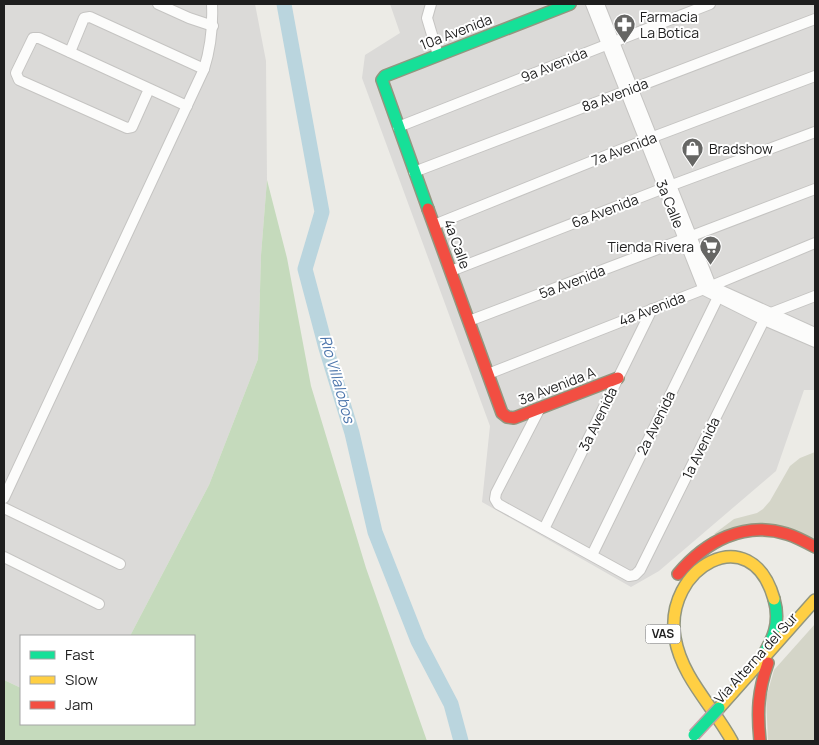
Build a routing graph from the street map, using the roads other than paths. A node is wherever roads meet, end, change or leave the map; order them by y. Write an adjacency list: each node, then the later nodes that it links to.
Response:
1 (158, 4): 9 (street)
2 (212, 4): 9 (street)
3 (432, 4): 12 (street)
4 (570, 4): 12 (main road, 10a Avenida)
5 (591, 4): 10 (street, 3a Calle)
6 (599, 4): 10 (street, 3a Calle)
7 (710, 4): 10 (street, 9a Avenida)
8 (815, 19): 17 (street, 8a Avenida)
9 (213, 26): 13 (street)
10 (610, 42): 17 (street, 3a Calle); 19 (street, 9a Avenida)
11 (70, 52): 13 (street); 16 (street); 16 (street)
12 (438, 55): 15 (main road, 10a Avenida)
13 (204, 69): 18 (street)
14 (815, 76): 21 (street, 7a Avenida)
15 (382, 80): 19 (main road, 4a Calle)
16 (149, 88): 18 (street)
17 (629, 90): 21 (street, 3a Calle); 22 (street, 8a Avenida)
18 (187, 106): 41 (street)
19 (398, 127): 22 (main road, 4a Calle)
20 (815, 132): 23 (street, 6a Avenida)
21 (648, 139): 23 (street, 3a Calle); 25 (street, 7a Avenida)
22 (414, 172): 25 (main road, 4a Calle)
23 (668, 187): 26 (street, 3a Calle); 28 (street, 6a Avenida)
24 (815, 189): 26 (street, 5a Avenida)
25 (434, 225): 28 (main road, 4a Calle)
26 (688, 238): 29 (street, 3a Calle); 34 (street, 5a Avenida)
27 (815, 243): 29 (street, 4a Avenida)
28 (451, 272): 34 (main road, 4a Calle)
29 (707, 288): 30 (street); 32 (street, 4a Avenida)
30 (719, 294): 33 (street); 45 (street, 2a Avenida)
31 (815, 296): 33 (street)
32 (652, 309): 37 (street, 4a Avenida); 38 (street, 3a Avenida)
33 (768, 316): 35 (street); 36 (street); 45 (street, 1a Avenida)
34 (469, 321): 37 (main road, 4a Calle)
35 (815, 333)
36 (815, 342)
37 (488, 374): 40 (main road, 4a Calle)
38 (618, 378): 39 (main road, 3a Avenida A); 43 (street, 3a Avenida)
39 (540, 408): 40 (main road, 3a Avenida A); 43 (street)
40 (507, 417)
41 (4, 498)
42 (4, 508): 47 (street)
43 (544, 529): 45 (street)
44 (815, 547): 48 (main road)
45 (592, 556)
46 (4, 557): 50 (street)
47 (120, 564)
48 (671, 586)
49 (815, 600): 54 (main road, Vía Alterna del Sur / VAS)
50 (99, 604)
51 (815, 615): 54 (main road, Vía Alterna del Sur / VAS)
52 (663, 633): 53 (main road, VAS)
53 (666, 648)
54 (765, 661): 57 (main road, Vía Alterna del Sur / VAS); 58 (main road, Vía Alterna del Sur / VAS); 59 (main road)
55 (697, 709): 56 (main road, Vía Alterna del Sur)
56 (714, 733)
57 (694, 739)
58 (732, 741)
59 (760, 741)

